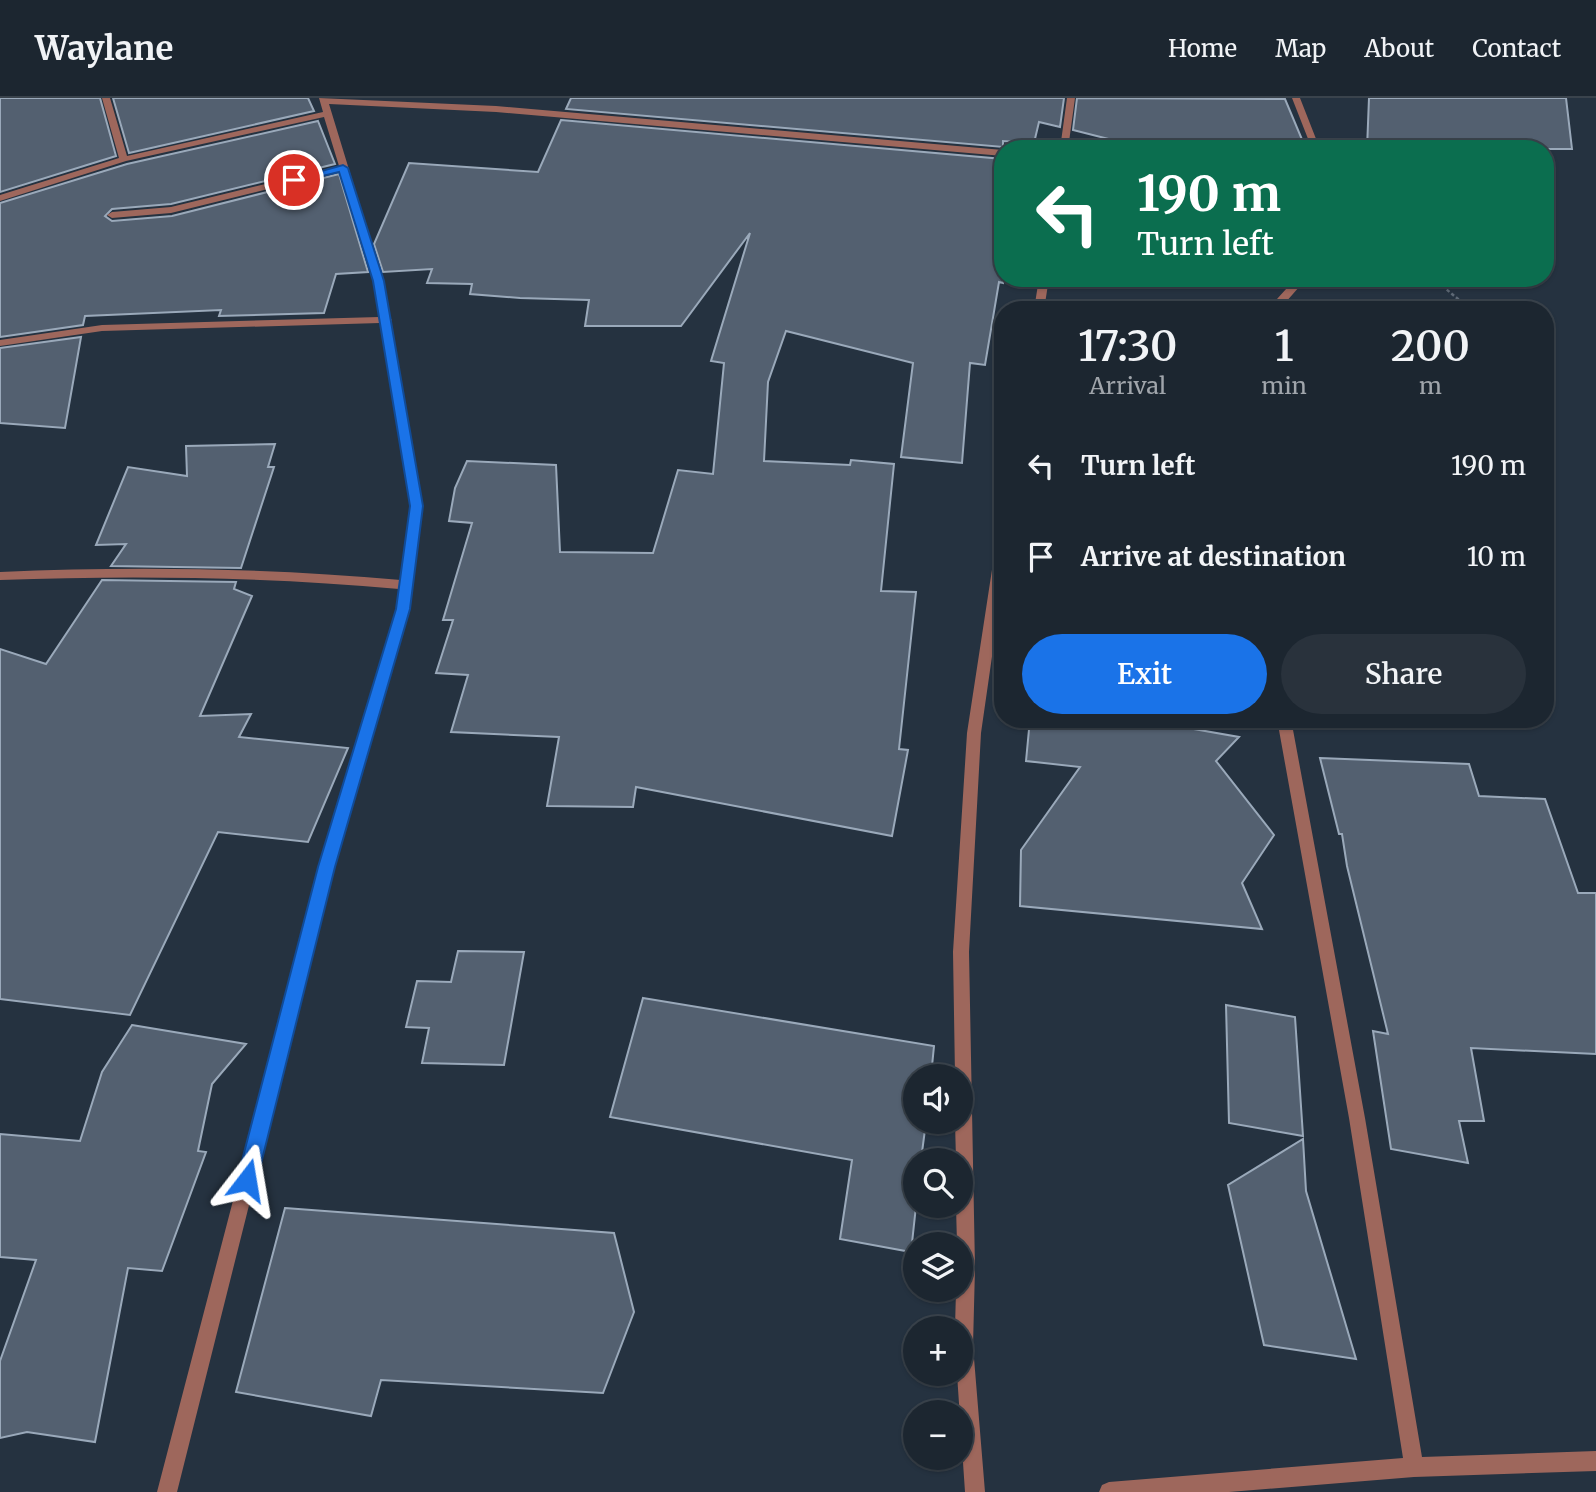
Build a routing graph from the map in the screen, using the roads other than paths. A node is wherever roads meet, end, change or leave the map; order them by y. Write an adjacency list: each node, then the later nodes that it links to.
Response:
1 (106, 98): 8 (street)
2 (1071, 98): 5 (street)
3 (1296, 98): 6 (street)
4 (324, 104): 7 (street); 8 (street); 9 (street)
5 (1066, 140)
6 (1312, 140)
7 (994, 152)
8 (124, 159): 10 (street)
9 (343, 168): 11 (street); 14 (street)
10 (0, 198)
11 (112, 215)
12 (1294, 287): 13 (street)
13 (1282, 301)
14 (387, 320): 15 (street); 17 (street)
15 (0, 342)
16 (0, 576): 17 (street)
17 (406, 585): 22 (street)
18 (994, 598): 23 (street)
19 (1286, 728): 21 (street)
20 (1596, 1461): 21 (street)
21 (1414, 1467): 24 (street)
22 (167, 1492)
23 (975, 1492)
24 (1109, 1492)

